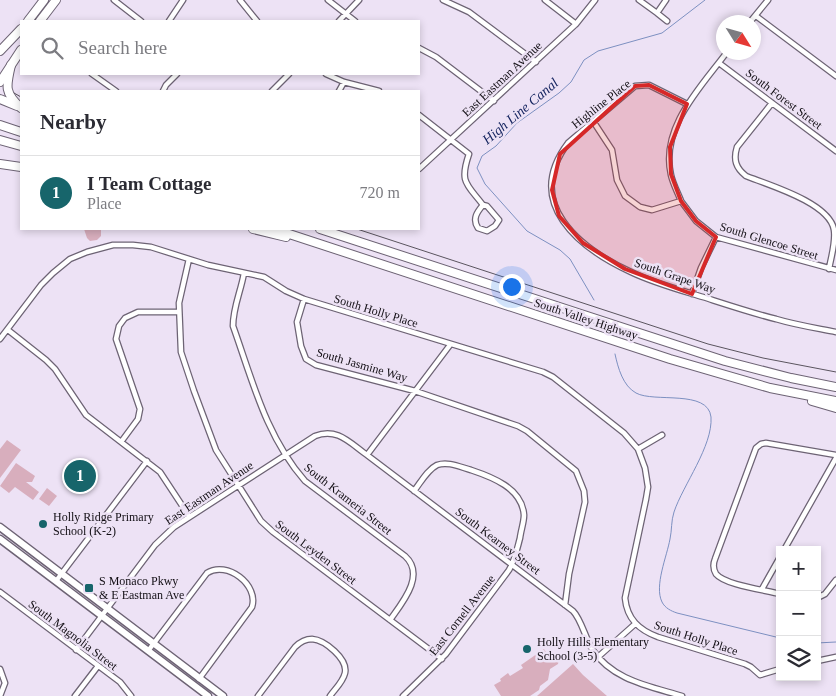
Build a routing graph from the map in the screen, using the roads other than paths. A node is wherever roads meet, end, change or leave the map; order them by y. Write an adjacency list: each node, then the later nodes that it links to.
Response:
1 (44, 0): 17 (highway)
2 (56, 0): 18 (highway)
3 (114, 0): 19 (street)
4 (183, 0): 20 (street)
5 (240, 0): 21 (street)
6 (328, 0): 15 (street)
7 (358, 0): 15 (street)
8 (443, 0): 34 (street)
9 (545, 0): 26 (street)
10 (595, 0): 26 (street, East Eastman Avenue)
11 (639, 0): 14 (street)
12 (666, 0): 14 (street)
13 (768, 0): 16 (street)
14 (657, 13): 25 (street)
15 (345, 15): 22 (street); 23 (street)
16 (757, 15)
17 (29, 20)
18 (41, 20)
19 (140, 20)
20 (170, 20)
21 (254, 20)
22 (339, 20)
23 (353, 20)
24 (761, 20): 41 (street)
25 (667, 21)
26 (576, 24): 34 (street, East Eastman Avenue)
27 (20, 30): 30 (highway)
28 (20, 30): 32 (highway)
29 (420, 49): 50 (street)
30 (0, 51)
31 (20, 52): 36 (highway)
32 (0, 57)
33 (722, 60): 35 (street, South Glencoe Street)
34 (536, 62): 50 (street, East Eastman Avenue)
35 (720, 63): 51 (street, South Forest Street); 52 (street, South Glencoe Street)
36 (11, 65): 42 (highway); 53 (highway)
37 (93, 75): 44 (street)
38 (176, 75): 45 (street)
39 (288, 75): 46 (street)
40 (328, 75): 43 (street)
41 (836, 76)
42 (0, 82)
43 (344, 82): 47 (street); 48 (street)
44 (115, 90)
45 (164, 90)
46 (273, 90)
47 (340, 90)
48 (375, 90)
49 (0, 98): 54 (highway)
50 (494, 101): 60 (street, East Eastman Avenue)
51 (772, 103): 62 (street, South Forest Street); 77 (street)
52 (687, 104): 56 (street, Highline Place); 67 (street, South Glencoe Street)
53 (20, 107)
54 (20, 108)
55 (420, 116): 60 (street)
56 (593, 122): 63 (street, Highline Place); 67 (street)
57 (0, 125): 58 (highway)
58 (20, 132)
59 (0, 140): 61 (highway)
60 (452, 140): 66 (street, East Eastman Avenue); 68 (street)
61 (20, 146)
62 (836, 151)
63 (560, 154): 80 (street, South Grape Way)
64 (0, 164): 65 (highway)
65 (20, 167)
66 (420, 168)
67 (681, 201): 73 (street, South Glencoe Street)
68 (483, 205): 68 (street)
69 (257, 230): 74 (highway)
70 (277, 230): 74 (highway, South Valley Highway)
71 (323, 230): 75 (highway, South Valley Highway)
72 (333, 230): 75 (highway)
73 (716, 237): 77 (street, South Glencoe Street); 80 (street)
74 (327, 246): 90 (highway, South Valley Highway)
75 (394, 253): 87 (highway, South Valley Highway)
76 (189, 259): 79 (street, South Holly Place); 82 (street, South Leyden Street); 83 (street, South Holly Place)
77 (829, 269): 78 (street, South Glencoe Street)
78 (836, 270)
79 (244, 273): 81 (street, South Holly Place); 97 (street, South Krameria Street)
80 (692, 294): 84 (street, South Grape Way)
81 (304, 299): 86 (street, South Holly Place); 91 (street, South Jasmine Way)
82 (179, 312): 95 (street); 101 (street, South Leyden Street)
83 (8, 330): 85 (street, South Holly Place); 95 (street)
84 (836, 332)
85 (0, 339)
86 (450, 345): 91 (street); 96 (street, South Holly Place)
87 (791, 378): 88 (highway); 89 (highway, South Valley Highway)
88 (836, 382)
89 (836, 387)
90 (770, 388): 92 (highway, South Valley Highway); 93 (highway)
91 (415, 391): 98 (street); 116 (street)
92 (836, 401)
93 (836, 408)
94 (662, 435): 96 (street)
95 (122, 442): 100 (street)
96 (638, 449): 120 (street, South Holly Place)
97 (286, 454): 98 (street, South Kearney Street); 101 (street, East Eastman Avenue); 119 (street, South Krameria Street)
98 (367, 455): 102 (street, South Kearney Street)
99 (836, 456): 106 (street); 112 (street)
100 (147, 461): 103 (street); 109 (street)
101 (238, 485): 103 (street, East Eastman Avenue); 119 (street, South Leyden Street)
102 (414, 491): 107 (street, South Kearney Street); 107 (street)
103 (189, 516): 117 (street, East Eastman Avenue)
104 (0, 527): 109 (main road)
105 (0, 539): 111 (main road)
106 (786, 546)
107 (513, 564): 116 (street, South Kearney Street); 126 (street, East Cornell Avenue)
108 (776, 564): 112 (street)
109 (62, 574): 111 (street); 117 (main road)
110 (836, 580): 115 (street)
111 (56, 581): 118 (main road)
112 (762, 589): 114 (street)
113 (0, 592): 122 (street, South Magnolia Street)
114 (776, 593)
115 (821, 596)
116 (565, 605): 124 (street, South Kearney Street)
117 (108, 608): 118 (street, East Eastman Avenue); 121 (main road)
118 (102, 616): 122 (street, East Eastman Avenue); 123 (main road)
119 (390, 620): 126 (street, South Leyden Street)
120 (636, 624): 124 (street); 130 (street, South Holly Place)
121 (154, 644): 123 (street); 131 (main road); 131 (street)
122 (76, 650): 128 (street, South Magnolia Street)
123 (148, 651): 135 (main road)
124 (598, 657): 140 (street, South Kearney Street)
125 (836, 657): 127 (street)
126 (442, 659): 139 (street, East Cornell Avenue)
127 (821, 659)
128 (98, 666): 133 (street); 134 (street, South Magnolia Street)
129 (0, 669): 132 (street)
130 (776, 669)
131 (199, 679): 136 (main road)
132 (0, 696)
133 (75, 696)
134 (131, 696)
135 (208, 696)
136 (223, 696)
137 (258, 696): 138 (street)
138 (330, 696)
139 (403, 696)
140 (682, 696)

